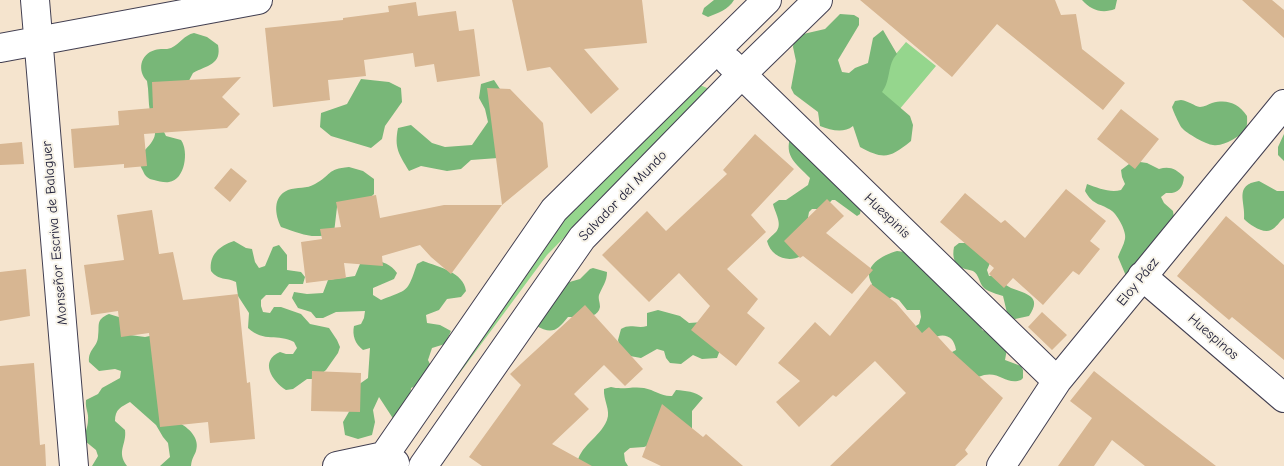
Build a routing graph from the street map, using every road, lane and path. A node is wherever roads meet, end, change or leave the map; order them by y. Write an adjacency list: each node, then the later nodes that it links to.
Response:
1 (35, 0): 5 (street, Monseñor Escriva de Balaguer)
2 (258, 0): 5 (street)
3 (768, 0): 7 (street)
4 (815, 1): 8 (street, Salvador del Mundo)
5 (39, 41): 6 (street); 14 (street, Monseñor Escriva de Balaguer)
6 (0, 48)
7 (717, 50): 8 (street, Huespinis); 13 (street)
8 (742, 75): 11 (street, Huespinis); 16 (street, Salvador del Mundo)
9 (1284, 104): 10 (street, Eloy Páez)
10 (1142, 276): 11 (street, Eloy Páez); 12 (street, Huespinos)
11 (1057, 381): 17 (street, Eloy Páez)
12 (1284, 398)
13 (388, 463): 15 (street)
14 (74, 466)
15 (337, 466)
16 (423, 466)
17 (1001, 466)

